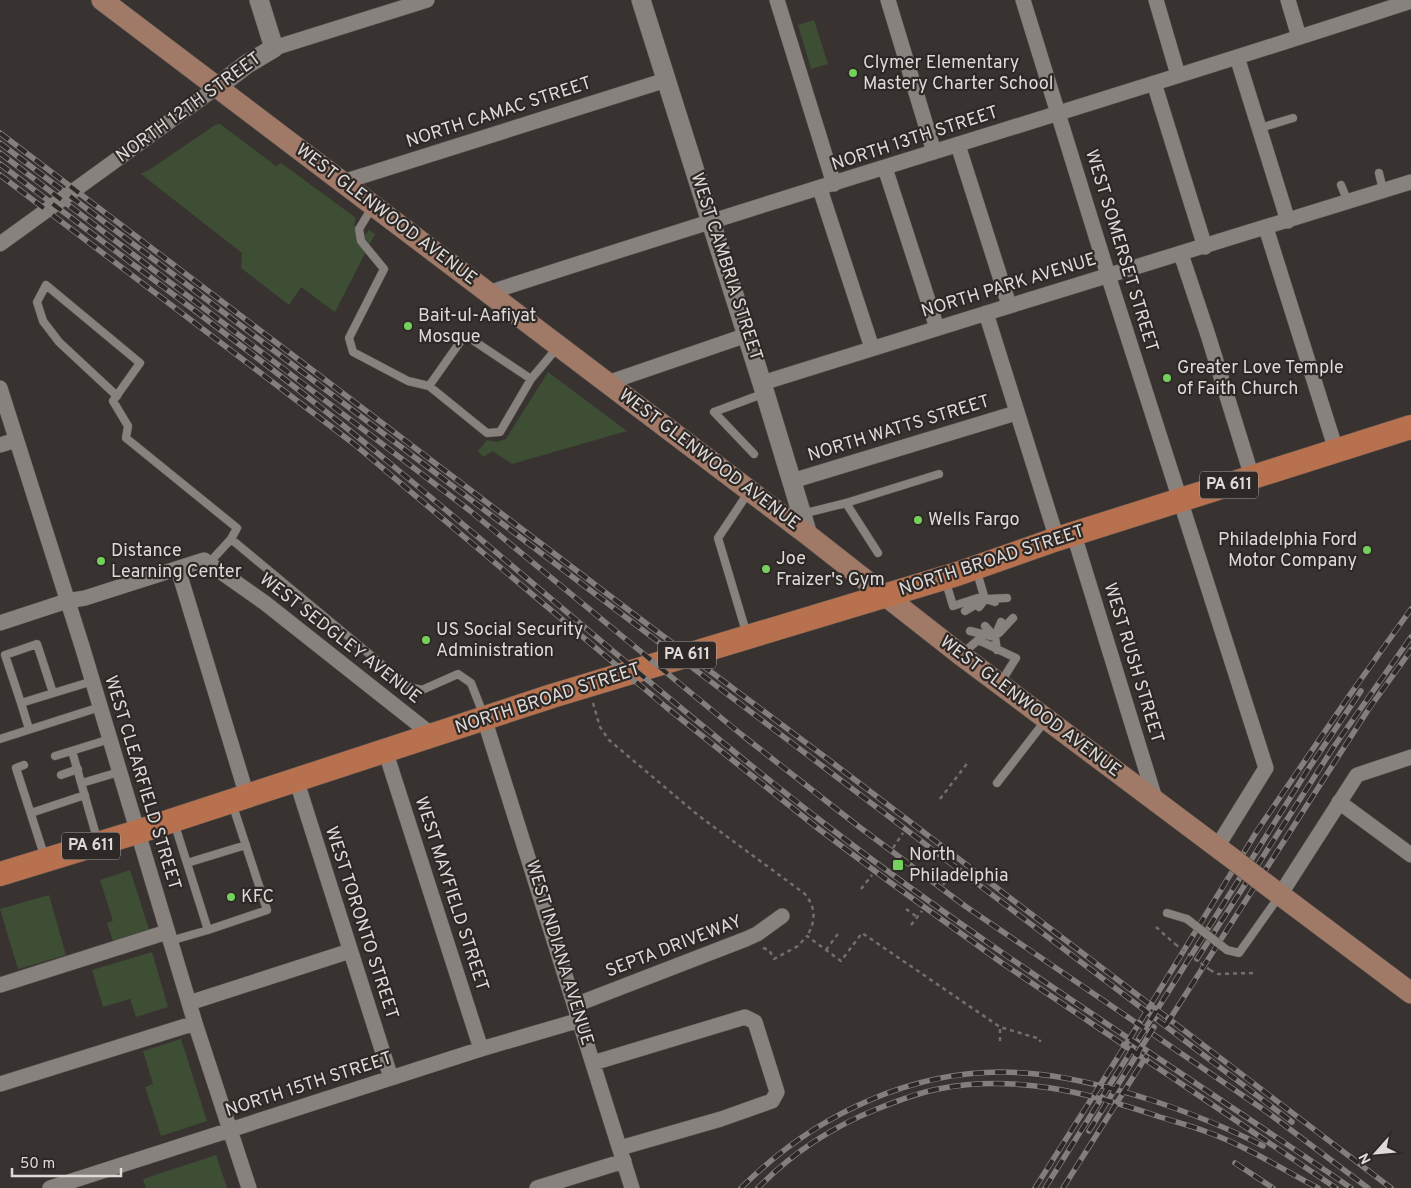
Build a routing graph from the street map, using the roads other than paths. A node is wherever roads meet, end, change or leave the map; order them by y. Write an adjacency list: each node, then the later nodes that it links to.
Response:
1 (102, 0): 17 (main road, WEST GLENWOOD AVENUE)
2 (259, 0): 12 (street)
3 (427, 0): 12 (street, NORTH 12TH STREET)
4 (641, 0): 15 (street, WEST CAMBRIA STREET)
5 (777, 0): 27 (street)
6 (888, 0): 22 (street)
7 (1023, 0): 18 (street, WEST SOMERSET STREET)
8 (1156, 0): 14 (street)
9 (1288, 0): 11 (street)
10 (1411, 1): 11 (street, NORTH 13TH STREET)
11 (1299, 37): 13 (street, NORTH 13TH STREET)
12 (274, 48): 17 (street, NORTH 12TH STREET)
13 (1237, 57): 14 (street, NORTH 13TH STREET); 20 (street)
14 (1178, 76): 16 (street, NORTH 13TH STREET)
15 (666, 80): 25 (street, NORTH CAMAC STREET); 33 (street, WEST CAMBRIA STREET)
16 (1154, 84): 18 (street, NORTH 13TH STREET); 37 (street)
17 (217, 87): 25 (main road, WEST GLENWOOD AVENUE); 36 (street, NORTH 12TH STREET)
18 (1058, 113): 21 (street, NORTH 13TH STREET); 39 (street, WEST SOMERSET STREET)
19 (1293, 118): 20 (lane)
20 (1260, 128): 34 (street)
21 (958, 145): 22 (street, NORTH 13TH STREET); 41 (street)
22 (934, 152): 23 (street, NORTH 13TH STREET)
23 (885, 168): 27 (street, NORTH 13TH STREET); 43 (street)
24 (1379, 173): 30 (lane)
25 (343, 182): 32 (main road, WEST GLENWOOD AVENUE)
26 (1411, 182): 30 (street, NORTH PARK AVENUE)
27 (834, 184): 29 (street, NORTH 13TH STREET)
28 (1341, 185): 31 (lane)
29 (820, 189): 33 (street, NORTH 13TH STREET); 46 (street)
30 (1384, 190): 31 (street, NORTH PARK AVENUE)
31 (1348, 202): 34 (street, NORTH PARK AVENUE)
32 (373, 205): 40 (main road, WEST GLENWOOD AVENUE); 49 (lane)
33 (711, 221): 40 (street, NORTH 13TH STREET); 44 (street, WEST CAMBRIA STREET)
34 (1288, 221): 35 (street, NORTH PARK AVENUE)
35 (1266, 228): 37 (street, NORTH PARK AVENUE); 57 (street)
36 (0, 244)
37 (1205, 246): 38 (street, NORTH PARK AVENUE)
38 (1181, 254): 39 (street, NORTH PARK AVENUE); 60 (street)
39 (1108, 275): 41 (street, NORTH PARK AVENUE); 63 (street, WEST SOMERSET STREET)
40 (488, 293): 45 (main road, WEST GLENWOOD AVENUE)
41 (1010, 305): 42 (street, NORTH PARK AVENUE)
42 (986, 313): 43 (street, NORTH PARK AVENUE); 53 (street, WEST RUSH STREET)
43 (937, 328): 46 (street, NORTH PARK AVENUE)
44 (747, 335): 48 (street); 50 (street, WEST CAMBRIA STREET)
45 (558, 346): 47 (lane); 48 (main road, WEST GLENWOOD AVENUE)
46 (872, 348): 50 (street, NORTH PARK AVENUE)
47 (530, 379): 49 (lane); 49 (lane)
48 (607, 383): 62 (main road, WEST GLENWOOD AVENUE)
49 (429, 386)
50 (764, 388): 58 (lane); 61 (street, WEST CAMBRIA STREET)
51 (0, 390): 55 (street, WEST CLEARFIELD STREET)
52 (117, 396): 52 (lane); 68 (lane)
53 (1016, 413): 61 (street, NORTH WATTS STREET); 67 (street, WEST RUSH STREET)
54 (1411, 427): 57 (main road, NORTH BROAD STREET / PA 611)
55 (16, 440): 56 (street); 77 (street, WEST CLEARFIELD STREET)
56 (0, 445)
57 (1336, 450): 60 (main road, NORTH BROAD STREET / PA 611)
58 (754, 454)
59 (939, 474): 64 (lane)
60 (1252, 477): 63 (main road, NORTH BROAD STREET / PA 611)
61 (792, 481): 65 (street, WEST CAMBRIA STREET)
62 (750, 491): 66 (main road, WEST GLENWOOD AVENUE); 86 (lane)
63 (1180, 500): 67 (main road, NORTH BROAD STREET / PA 611); 121 (street, WEST SOMERSET STREET)
64 (846, 503): 65 (lane); 69 (lane)
65 (800, 509): 66 (street, WEST CAMBRIA STREET)
66 (808, 535): 74 (main road, WEST GLENWOOD AVENUE)
67 (1065, 537): 71 (main road, NORTH BROAD STREET / PA 611); 114 (street, WEST RUSH STREET)
68 (231, 539): 70 (lane); 95 (lane)
69 (878, 553)
70 (204, 562): 72 (street); 98 (street, WEST SEDGLEY AVENUE)
71 (976, 567): 73 (main road, NORTH BROAD STREET / PA 611); 75 (lane)
72 (178, 569): 77 (street); 113 (street)
73 (944, 577): 74 (main road, NORTH BROAD STREET / PA 611); 75 (lane)
74 (885, 596): 86 (main road, NORTH BROAD STREET / PA 611); 89 (main road, WEST GLENWOOD AVENUE)
75 (985, 598): 76 (lane); 78 (lane); 79 (lane); 80 (lane)
76 (1007, 598)
77 (68, 601): 83 (street); 90 (street, WEST CLEARFIELD STREET)
78 (995, 602)
79 (979, 607)
80 (965, 612)
81 (1013, 618): 87 (lane)
82 (1001, 622): 87 (lane)
83 (0, 623)
84 (985, 626): 87 (lane)
85 (970, 631): 87 (lane)
86 (748, 637): 95 (main road, NORTH BROAD STREET / PA 611)
87 (995, 637): 88 (lane)
88 (997, 650): 89 (lane); 91 (lane)
89 (961, 655): 91 (main road, WEST GLENWOOD AVENUE)
90 (92, 681): 92 (lane); 94 (street, WEST CLEARFIELD STREET)
91 (1000, 684): 96 (main road, WEST GLENWOOD AVENUE)
92 (53, 693): 93 (lane); 93 (lane)
93 (21, 703): 97 (lane)
94 (100, 707): 97 (lane); 100 (street, WEST CLEARFIELD STREET)
95 (484, 718): 98 (main road, NORTH BROAD STREET / PA 611); 135 (street, WEST INDIANA AVENUE)
96 (1047, 719): 111 (lane); 114 (main road, WEST GLENWOOD AVENUE)
97 (29, 730): 99 (lane)
98 (432, 735): 101 (main road, NORTH BROAD STREET / PA 611)
99 (0, 739)
100 (110, 739): 102 (lane); 107 (street, WEST CLEARFIELD STREET)
101 (385, 750): 109 (main road, NORTH BROAD STREET / PA 611); 138 (street, WEST MAYFIELD STREET)
102 (72, 751): 103 (lane); 106 (lane)
103 (55, 756)
104 (1411, 757): 115 (street)
105 (24, 765): 116 (lane)
106 (78, 769): 108 (lane); 110 (lane)
107 (119, 772): 110 (lane); 118 (street, WEST CLEARFIELD STREET)
108 (61, 775)
109 (296, 779): 113 (main road, NORTH BROAD STREET / PA 611); 131 (street, WEST TORONTO STREET)
110 (82, 783): 112 (lane)
111 (997, 783)
112 (85, 795): 116 (lane); 119 (lane)
113 (239, 798): 117 (main road, NORTH BROAD STREET / PA 611); 120 (lane)
114 (1156, 802): 121 (main road, WEST GLENWOOD AVENUE)
115 (1339, 802): 122 (street); 126 (street)
116 (31, 813): 123 (lane)
117 (173, 820): 118 (main road, NORTH BROAD STREET / PA 611); 124 (lane)
118 (137, 832): 119 (main road, NORTH BROAD STREET / PA 611); 130 (street, WEST CLEARFIELD STREET)
119 (99, 844): 123 (main road, NORTH BROAD STREET / PA 611)
120 (246, 845): 124 (lane); 129 (lane)
121 (1225, 853): 126 (main road, WEST GLENWOOD AVENUE, bridge)
122 (1411, 855)
123 (45, 860): 125 (main road, NORTH BROAD STREET / PA 611)
124 (187, 863): 129 (lane)
125 (0, 874)
126 (1272, 888): 127 (lane, bridge); 133 (main road, WEST GLENWOOD AVENUE)
127 (1167, 913)
128 (782, 916): 135 (street, SEPTA DRIVEWAY)
129 (208, 930): 130 (lane)
130 (169, 937): 132 (street); 134 (street, WEST CLEARFIELD STREET)
131 (350, 951): 134 (street); 140 (street, WEST TORONTO STREET)
132 (0, 985)
133 (1411, 993)
134 (189, 1003): 137 (street, WEST CLEARFIELD STREET)
135 (575, 1005): 136 (street, WEST INDIANA AVENUE)
136 (580, 1020): 138 (street, NORTH 15TH STREET); 139 (street, WEST INDIANA AVENUE)
137 (195, 1023): 141 (street); 142 (street, WEST CLEARFIELD STREET)
138 (481, 1049): 140 (street, NORTH 15TH STREET)
139 (593, 1064): 143 (street, WEST INDIANA AVENUE); 143 (street)
140 (392, 1078): 142 (street, NORTH 15TH STREET)
141 (0, 1084)
142 (230, 1131): 144 (street, NORTH 15TH STREET); 145 (street, WEST CLEARFIELD STREET)
143 (622, 1154): 146 (street); 147 (street, WEST INDIANA AVENUE)
144 (50, 1188)
145 (249, 1188)
146 (537, 1188)
147 (632, 1188)

